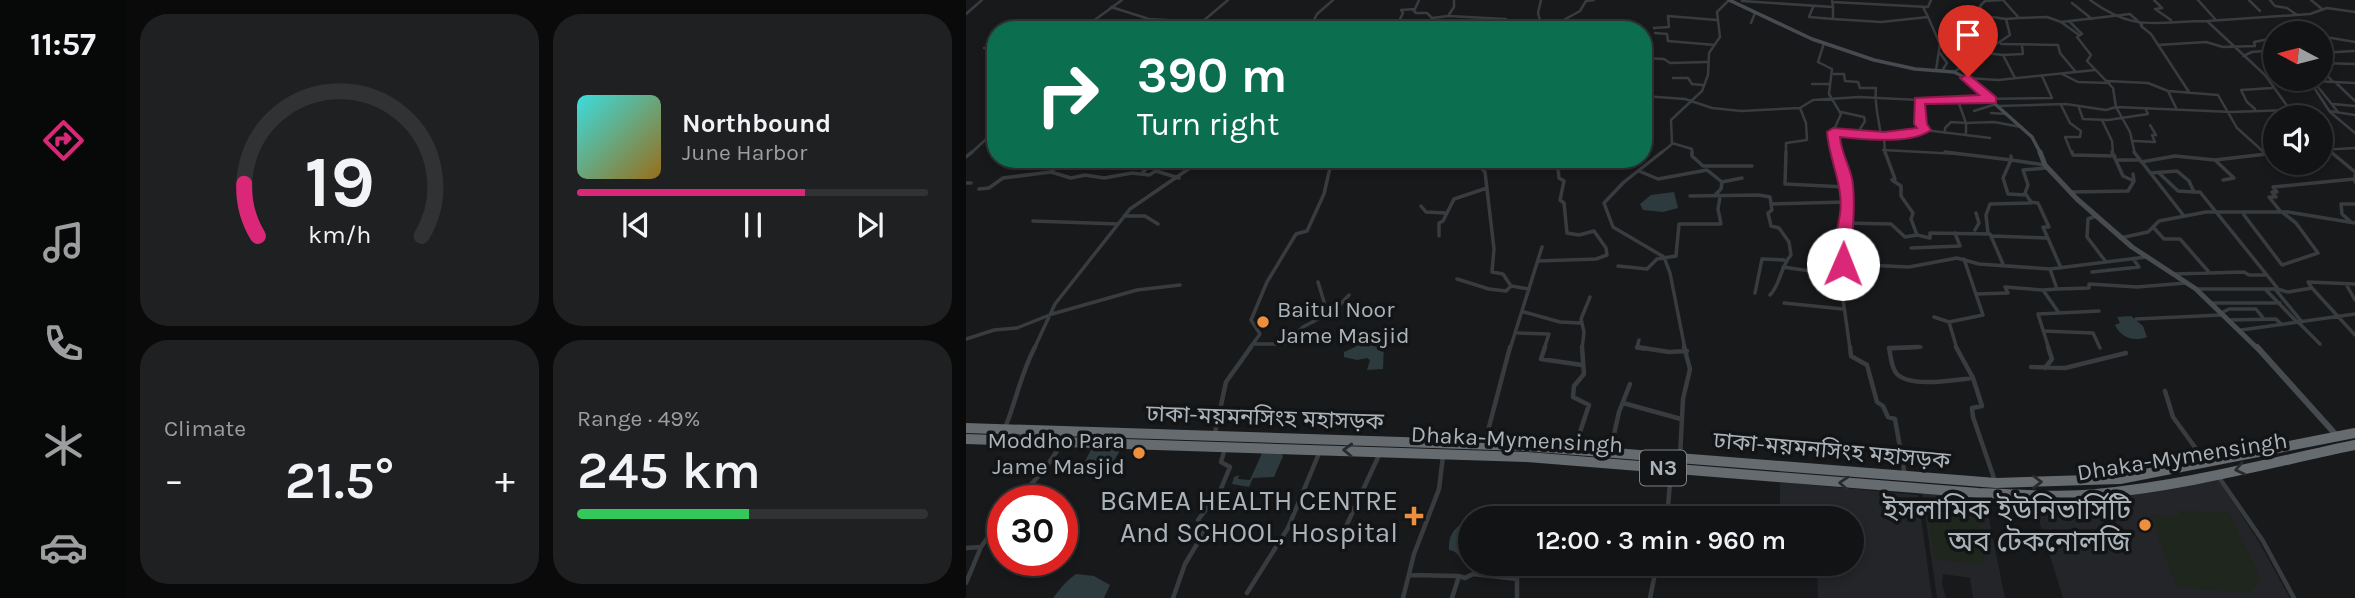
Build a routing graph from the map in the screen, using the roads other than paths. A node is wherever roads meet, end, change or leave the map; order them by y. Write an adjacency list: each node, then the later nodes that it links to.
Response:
1 (981, 0): 34 (street)
2 (1122, 0): 23 (street)
3 (1228, 0): 49 (street)
4 (1332, 0): 50 (street)
5 (1419, 0): 29 (street)
6 (1454, 0): 36 (street)
7 (1541, 0): 53 (street)
8 (1594, 0): 54 (street)
9 (1729, 0): 20 (main road); 44 (street)
10 (1901, 0): 22 (street)
11 (1931, 0): 25 (street)
12 (2002, 0): 39 (street); 41 (street)
13 (2090, 0): 37 (street)
14 (2154, 0): 28 (street)
15 (2198, 0): 43 (street)
16 (2249, 0): 31 (street)
17 (2270, 0): 35 (street)
18 (2311, 0): 30 (street)
19 (1832, 1): 22 (street); 27 (street)
20 (1741, 2): 24 (street); 33 (main road)
21 (2073, 3): 42 (street)
22 (1902, 6): 25 (street)
23 (1111, 7): 47 (street); 48 (street)
24 (1813, 7): 27 (street); 40 (street)
25 (1923, 7): 38 (street)
26 (2169, 7): 28 (street)
27 (1833, 8): 40 (street)
28 (2155, 9): 46 (street)
29 (1413, 10): 36 (street); 51 (street)
30 (2324, 10): 32 (street); 35 (street)
31 (2260, 11)
32 (2355, 12)
33 (1755, 13): 57 (street); 66 (main road)
34 (966, 14)
35 (2297, 15): 43 (street)
36 (1448, 16): 52 (street)
37 (2111, 16): 42 (street); 58 (street); 58 (street)
38 (1928, 17): 40 (street); 77 (street)
39 (2019, 18): 41 (street); 56 (street)
40 (1833, 19)
41 (2006, 19): 68 (street)
42 (2092, 19): 45 (street)
43 (2215, 19): 55 (street)
44 (1717, 20): 59 (street); 67 (street)
45 (2069, 20): 56 (street); 62 (street)
46 (2171, 20): 55 (street); 58 (street)
47 (1093, 21)
48 (1184, 21)
49 (1205, 21)
50 (1314, 21)
51 (1400, 21)
52 (1505, 21)
53 (1540, 21)
54 (1562, 21)
55 (2207, 21): 71 (street)
56 (2061, 22): 62 (street)
57 (1751, 23)
58 (2142, 26): 70 (street)
59 (1654, 28)
60 (1655, 33): 67 (street)
61 (1962, 33): 82 (street)
62 (2080, 35): 86 (street)
63 (2333, 38): 65 (street)
64 (2263, 40): 71 (street)
65 (2355, 42)
66 (1824, 43): 87 (main road); 90 (street)
67 (1717, 44): 83 (street)
68 (2001, 44): 69 (street); 78 (street)
69 (2021, 44): 79 (street); 88 (street)
70 (2158, 45): 71 (street); 107 (street)
71 (2235, 46): 80 (street)
72 (984, 48): 73 (street)
73 (987, 48)
74 (2263, 51): 80 (street)
75 (2354, 51): 76 (street)
76 (2333, 52)
77 (1940, 53): 87 (street); 87 (street)
78 (1984, 53): 79 (street); 82 (street)
79 (2003, 55): 96 (street)
80 (2243, 56): 92 (street)
81 (1652, 58): 83 (street)
82 (1972, 60): 89 (street)
83 (1707, 62): 103 (street)
84 (2355, 64): 85 (street)
85 (2333, 65)
86 (2097, 69): 88 (street); 97 (street)
87 (1939, 71): 89 (main road)
88 (2075, 71): 91 (street)
89 (1954, 72): 95 (main road)
90 (1834, 74): 102 (street); 109 (street)
91 (2062, 74): 93 (street); 97 (street)
92 (2263, 74)
93 (2042, 76): 96 (street); 115 (street)
94 (1673, 78): 103 (street)
95 (1966, 78): 96 (street); 115 (main road)
96 (2015, 78)
97 (2108, 82): 105 (street); 119 (street)
98 (2333, 82): 100 (street)
99 (2333, 82): 113 (street)
100 (2355, 83)
101 (1812, 84): 102 (street)
102 (1829, 84): 111 (street)
103 (1702, 85): 114 (street)
104 (2263, 89): 124 (street)
105 (2168, 91): 107 (street); 123 (street)
106 (2321, 91): 116 (street)
107 (2189, 92): 129 (street)
108 (1652, 97): 114 (street)
109 (1875, 98): 111 (street); 112 (street); 146 (street)
110 (1957, 98): 112 (street); 115 (street); 137 (street)
111 (1831, 99): 120 (street); 128 (street)
112 (1919, 100): 140 (street)
113 (2355, 100)
114 (1691, 101): 120 (street); 150 (street)
115 (1995, 103): 117 (street); 126 (street); 132 (main road)
116 (2333, 104): 118 (street); 130 (street)
117 (2061, 105): 121 (street); 157 (street)
118 (2355, 106)
119 (2116, 107): 121 (street); 122 (street); 135 (street)
120 (1800, 108): 185 (street)
121 (2079, 108): 136 (street)
122 (2145, 109): 123 (street); 135 (street)
123 (2177, 110): 129 (street)
124 (2257, 110): 125 (street); 129 (street)
125 (2263, 110)
126 (1974, 111)
127 (2333, 111): 130 (street)
128 (1840, 112): 141 (street); 144 (street)
129 (2232, 112): 153 (street)
130 (2338, 112): 134 (street)
131 (1991, 113): 132 (street)
132 (2007, 114): 139 (main road)
133 (2333, 114): 143 (street)
134 (2355, 115)
135 (2121, 117): 136 (street); 149 (street)
136 (2102, 120): 157 (street)
137 (1966, 123): 139 (street); 142 (street); 145 (street)
138 (2150, 125): 149 (street)
139 (2021, 127): 165 (main road)
140 (1924, 130): 142 (street); 146 (street)
141 (1833, 132): 144 (street); 185 (street)
142 (1945, 132): 145 (street)
143 (2355, 133)
144 (1857, 134): 146 (street)
145 (1966, 134): 148 (street)
146 (1883, 136): 152 (street)
147 (987, 138): 158 (street)
148 (1990, 138)
149 (2134, 141): 163 (street)
150 (1672, 143): 160 (street); 164 (street)
151 (2355, 148): 154 (street)
152 (1883, 150): 159 (street); 214 (street)
153 (2263, 150)
154 (2333, 150)
155 (2333, 152): 179 (street)
156 (2263, 154): 162 (street)
157 (2115, 156): 161 (street)
158 (966, 157)
159 (2011, 158): 165 (street); 191 (street)
160 (1652, 160)
161 (2118, 160): 163 (street); 183 (street)
162 (2215, 160): 163 (street); 182 (street)
163 (2140, 161): 177 (street)
164 (1752, 166)
165 (2046, 166): 188 (main road); 191 (street)
166 (1055, 168): 174 (street)
167 (1147, 168): 175 (street)
168 (1192, 168): 180 (street)
169 (1330, 168): 285 (street)
170 (1481, 168): 186 (street)
171 (1561, 168): 226 (street)
172 (1643, 168): 173 (street)
173 (1639, 171): 184 (street); 221 (street)
174 (1051, 172): 175 (street); 187 (street)
175 (1143, 172): 180 (street)
176 (2158, 172): 177 (street); 189 (street); 189 (street)
177 (2151, 173): 205 (street)
178 (2133, 174): 183 (street)
179 (2355, 176): 199 (street)
180 (1179, 178): 203 (street)
181 (1742, 178): 184 (street)
182 (2223, 180)
183 (2134, 181): 188 (street)
184 (1722, 182): 190 (street)
185 (1846, 187): 193 (street)
186 (1487, 188): 200 (street); 245 (street)
187 (979, 189)
188 (2070, 192): 204 (main road)
189 (2194, 192): 198 (street)
190 (1718, 195): 192 (street); 195 (street); 221 (street)
191 (2026, 195): 194 (street)
192 (1690, 196)
193 (1846, 202): 195 (street); 207 (street)
194 (2031, 202): 215 (street); 217 (street)
195 (1771, 204): 225 (street)
196 (2355, 204): 208 (street)
197 (1421, 206): 200 (street)
198 (2215, 212): 202 (street); 205 (street); 238 (street)
199 (2282, 212): 202 (street); 202 (street); 208 (street)
200 (1445, 213): 216 (street)
201 (1976, 213): 212 (street)
202 (2244, 214)
203 (1124, 216): 209 (street); 210 (street)
204 (2096, 216): 218 (main road); 227 (street)
205 (2184, 216): 211 (street)
206 (1033, 221): 209 (street)
207 (1845, 223): 214 (street); 228 (street)
208 (2353, 223)
209 (1118, 224): 265 (street)
210 (1158, 224)
211 (2153, 226): 218 (street); 234 (street)
212 (1975, 230): 213 (street); 215 (street)
213 (1955, 233): 214 (street); 220 (street)
214 (1917, 235)
215 (1990, 235): 217 (street); 229 (street)
216 (1439, 236)
217 (2048, 238): 232 (street)
218 (2120, 238): 222 (main road)
219 (1542, 247): 226 (street)
220 (1911, 248)
221 (1664, 257): 230 (street); 289 (street)
222 (2146, 257): 224 (street); 237 (main road)
223 (1964, 259): 228 (street); 229 (street); 254 (street)
224 (2133, 259): 227 (street); 236 (street)
225 (1784, 260): 231 (street); 253 (street)
226 (1538, 261): 247 (street)
227 (2106, 262): 232 (street)
228 (1843, 264): 235 (street)
229 (2003, 264): 233 (street)
230 (1618, 267)
231 (1783, 267): 235 (street); 256 (street)
232 (2061, 268): 233 (street)
233 (2050, 269): 248 (street)
234 (2208, 271): 237 (street); 238 (street)
235 (1844, 272): 262 (street)
236 (2091, 272)
237 (2172, 274): 241 (main road)
238 (2266, 275): 251 (street)
239 (1457, 279): 245 (street)
240 (1318, 282): 268 (street)
241 (2186, 283): 248 (street); 249 (main road)
242 (2346, 284): 243 (street); 246 (street); 258 (street)
243 (2355, 284)
244 (1180, 285): 265 (street)
245 (1511, 286): 247 (street)
246 (2312, 288): 251 (street); 270 (street)
247 (1529, 289): 264 (street)
248 (2057, 289): 252 (street)
249 (2196, 289): 250 (street); 260 (main road)
250 (2264, 289): 251 (street); 261 (street)
251 (2277, 289): 276 (street)
252 (2043, 290): 254 (street); 266 (street)
253 (1755, 293)
254 (1976, 294): 275 (street)
255 (1349, 295): 268 (street)
256 (1770, 295)
257 (1590, 297): 277 (street)
258 (2355, 300)
259 (1784, 303): 262 (street)
260 (2211, 303): 261 (street); 267 (main road)
261 (2280, 303): 276 (street)
262 (1843, 309): 318 (street)
263 (2099, 311): 266 (street)
264 (1524, 312): 277 (street); 281 (street)
265 (1052, 313): 283 (street); 300 (street)
266 (2059, 313): 279 (street)
267 (2222, 314): 272 (street); 273 (street); 274 (main road)
268 (1328, 315): 285 (street)
269 (2354, 315): 270 (street)
270 (2339, 316): 276 (street); 282 (street)
271 (1934, 317): 275 (street)
272 (2136, 319)
273 (2264, 319): 274 (street); 278 (street)
274 (2229, 320): 280 (main road)
275 (1948, 322): 294 (street)
276 (2299, 322): 278 (street); 286 (street)
277 (1580, 323): 291 (street)
278 (2282, 325): 280 (street)
279 (2043, 331): 288 (street); 293 (street)
280 (2241, 331): 303 (main road)
281 (1517, 333): 291 (street); 306 (street)
282 (2355, 335)
283 (966, 339)
284 (1639, 340): 289 (street)
285 (1253, 344): 302 (street)
286 (2320, 344)
287 (1921, 347): 294 (street)
288 (2100, 348)
289 (1688, 351): 298 (street)
290 (2126, 353): 293 (street)
291 (1581, 365): 310 (street)
292 (2031, 367): 293 (street)
293 (2044, 369)
294 (1973, 378): 319 (street)
295 (1630, 384): 297 (street)
296 (2165, 391): 315 (street)
297 (1623, 403): 298 (street); 312 (street)
298 (1682, 419): 314 (street)
299 (966, 428): 300 (highway, ঢাকা-ময়মনসিংহ মহাসড়ক / N3)
300 (1005, 429): 302 (highway, ঢাকা-ময়মনসিংহ মহাসড়ক / N3)
301 (2355, 433): 303 (highway, ঢাকা-ময়মনসিংহ মহাসড়ক / N3)
302 (1214, 435): 306 (highway, ঢাকা-ময়মনসিংহ মহাসড়ক / N3)
303 (2338, 437): 315 (highway, ঢাকা-ময়মনসিংহ মহাসড়ক / N3)
304 (966, 439): 305 (highway, Dhaka-Mymensingh / N3)
305 (1064, 440): 308 (highway, Dhaka-Mymensingh / N3); 320 (street)
306 (1484, 444): 310 (highway, ঢাকা-ময়মনসিংহ মহাসড়ক / N3)
307 (2355, 445): 317 (highway, Dhaka-Mymensingh / N3, one-way to 317)
308 (1226, 446): 309 (highway, Dhaka-Mymensingh / N3); 333 (street)
309 (1321, 449): 311 (highway, Dhaka-Mymensingh / N3, one-way to 309); 332 (street)
310 (1574, 449): 312 (highway, ঢাকা-ময়মনসিংহ মহাসড়ক / N3)
311 (1381, 451): 313 (highway, Dhaka-Mymensingh / N3); 322 (street)
312 (1610, 452): 314 (highway, ঢাকা-ময়মনসিংহ মহাসড়ক / N3)
313 (1443, 454): 316 (highway, Dhaka-Mymensingh / N3); 326 (street)
314 (1680, 457): 318 (highway, ঢাকা-ময়মনসিংহ মহাসড়ক / N3)
315 (2206, 463): 319 (highway, ঢাকা-ময়মনসিংহ মহাসড়ক / N3, one-way to 315)
316 (1671, 469): 317 (highway, Dhaka-Mymensingh / N3, one-way to 316); 321 (street)
317 (2217, 474): 338 (street)
318 (1905, 476): 319 (highway, ঢাকা-ময়মনসিংহ মহাসড়ক / N3)
319 (1996, 483)
320 (1030, 485)
321 (1668, 506)
322 (1343, 533)
323 (987, 539): 324 (street)
324 (981, 547): 325 (street); 331 (street)
325 (966, 548)
326 (1410, 576): 327 (street); 334 (street)
327 (1458, 576)
328 (1459, 576): 335 (street)
329 (1493, 576): 336 (street)
330 (1655, 576): 337 (street)
331 (966, 583)
332 (1247, 593)
333 (1173, 598)
334 (1403, 598)
335 (1452, 598)
336 (1517, 598)
337 (1650, 598)
338 (2294, 598)

